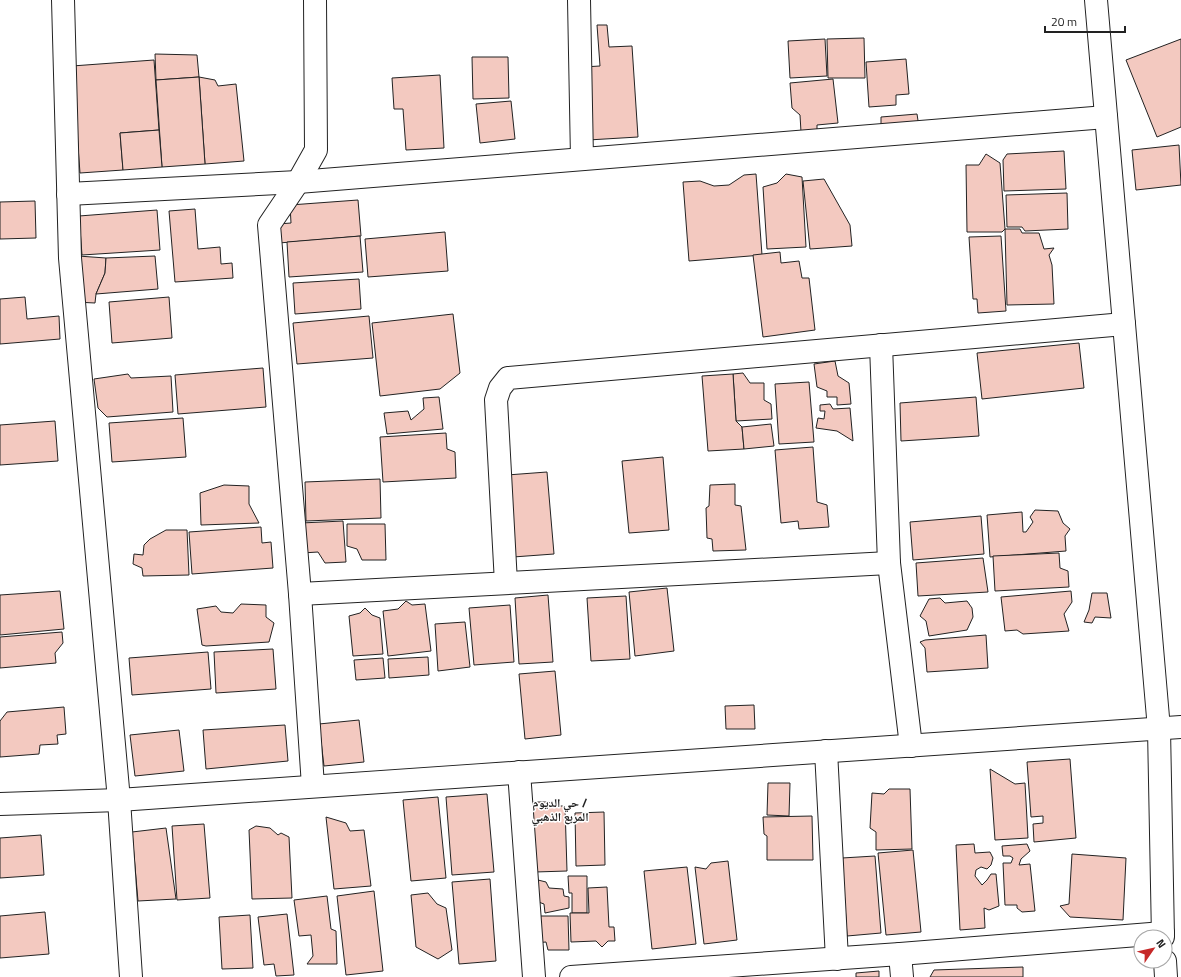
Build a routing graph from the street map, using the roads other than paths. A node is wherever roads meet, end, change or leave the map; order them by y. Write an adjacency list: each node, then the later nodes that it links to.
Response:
1 (63, 0): 8 (street)
2 (315, 0): 7 (street)
3 (579, 0): 6 (street)
4 (1096, 0): 5 (street)
5 (1106, 117): 6 (street); 9 (street)
6 (582, 159): 7 (street)
7 (298, 182): 8 (street); 13 (street)
8 (68, 194): 20 (street)
9 (1124, 324): 10 (street); 15 (street)
10 (881, 346): 11 (street); 12 (street)
11 (889, 563): 12 (street); 16 (street)
12 (506, 583): 13 (street)
13 (300, 594): 19 (street)
14 (1181, 727): 15 (street)
15 (1159, 729): 16 (street); 22 (street)
16 (911, 746): 17 (street)
17 (826, 751): 18 (street); 25 (street)
18 (519, 772): 19 (street); 27 (street)
19 (313, 786): 20 (street)
20 (119, 800): 21 (street); 26 (street)
21 (0, 804)
22 (1163, 929)
23 (1133, 937): 24 (street)
24 (900, 954): 25 (street); 29 (street)
25 (837, 959): 28 (street)
26 (131, 977)
27 (534, 977)
28 (571, 977)
29 (902, 977)

